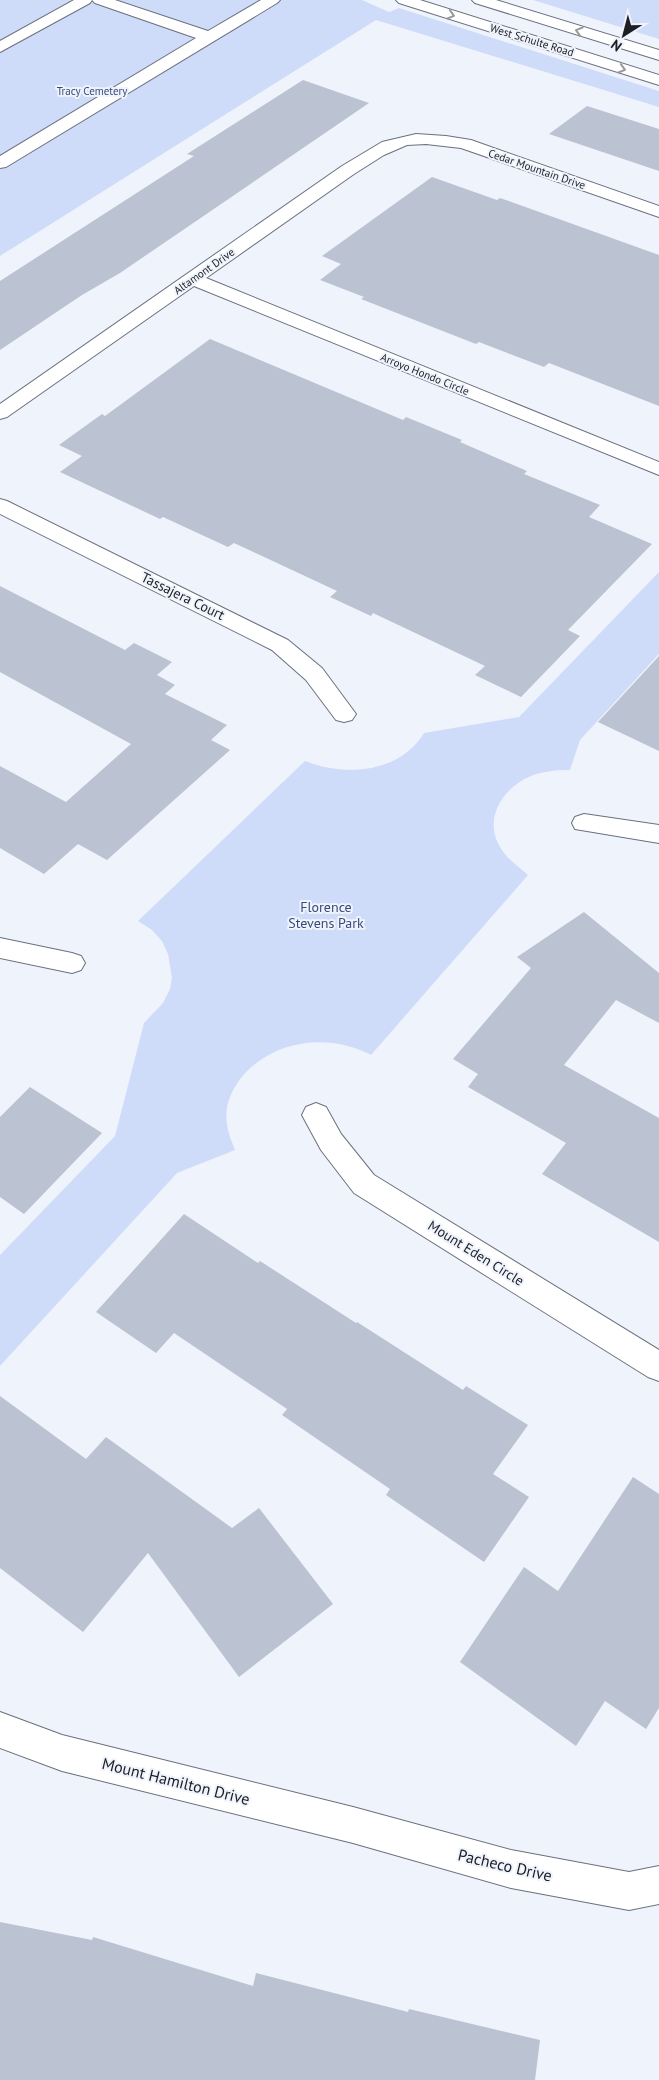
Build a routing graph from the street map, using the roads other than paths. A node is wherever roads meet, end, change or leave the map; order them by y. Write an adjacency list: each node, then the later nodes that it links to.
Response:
1 (86, 0): 7 (street)
2 (100, 0): 6 (street)
3 (272, 0): 6 (street)
4 (404, 0): 9 (street, West Schulte Road, one-way to 9)
5 (480, 0): 8 (street, West Schulte Road, one-way to 5)
6 (210, 37): 11 (street)
7 (0, 47)
8 (659, 55)
9 (659, 80)
10 (414, 140): 12 (street, Cedar Mountain Drive); 13 (street, Altamont Drive)
11 (0, 163)
12 (659, 212)
13 (192, 279): 14 (street, Altamont Drive); 15 (street, Arroyo Hondo Circle)
14 (0, 413)
15 (659, 469)
16 (0, 506): 17 (street, Tassajera Court)
17 (344, 714)
18 (584, 823): 19 (street)
19 (659, 834)
20 (0, 948): 21 (street)
21 (72, 963)
22 (316, 1115): 23 (street, Mount Eden Circle)
23 (659, 1367)
24 (0, 1730): 25 (street, Mount Hamilton Drive)
25 (353, 1824): 26 (street, Pacheco Drive)
26 (659, 1885)

